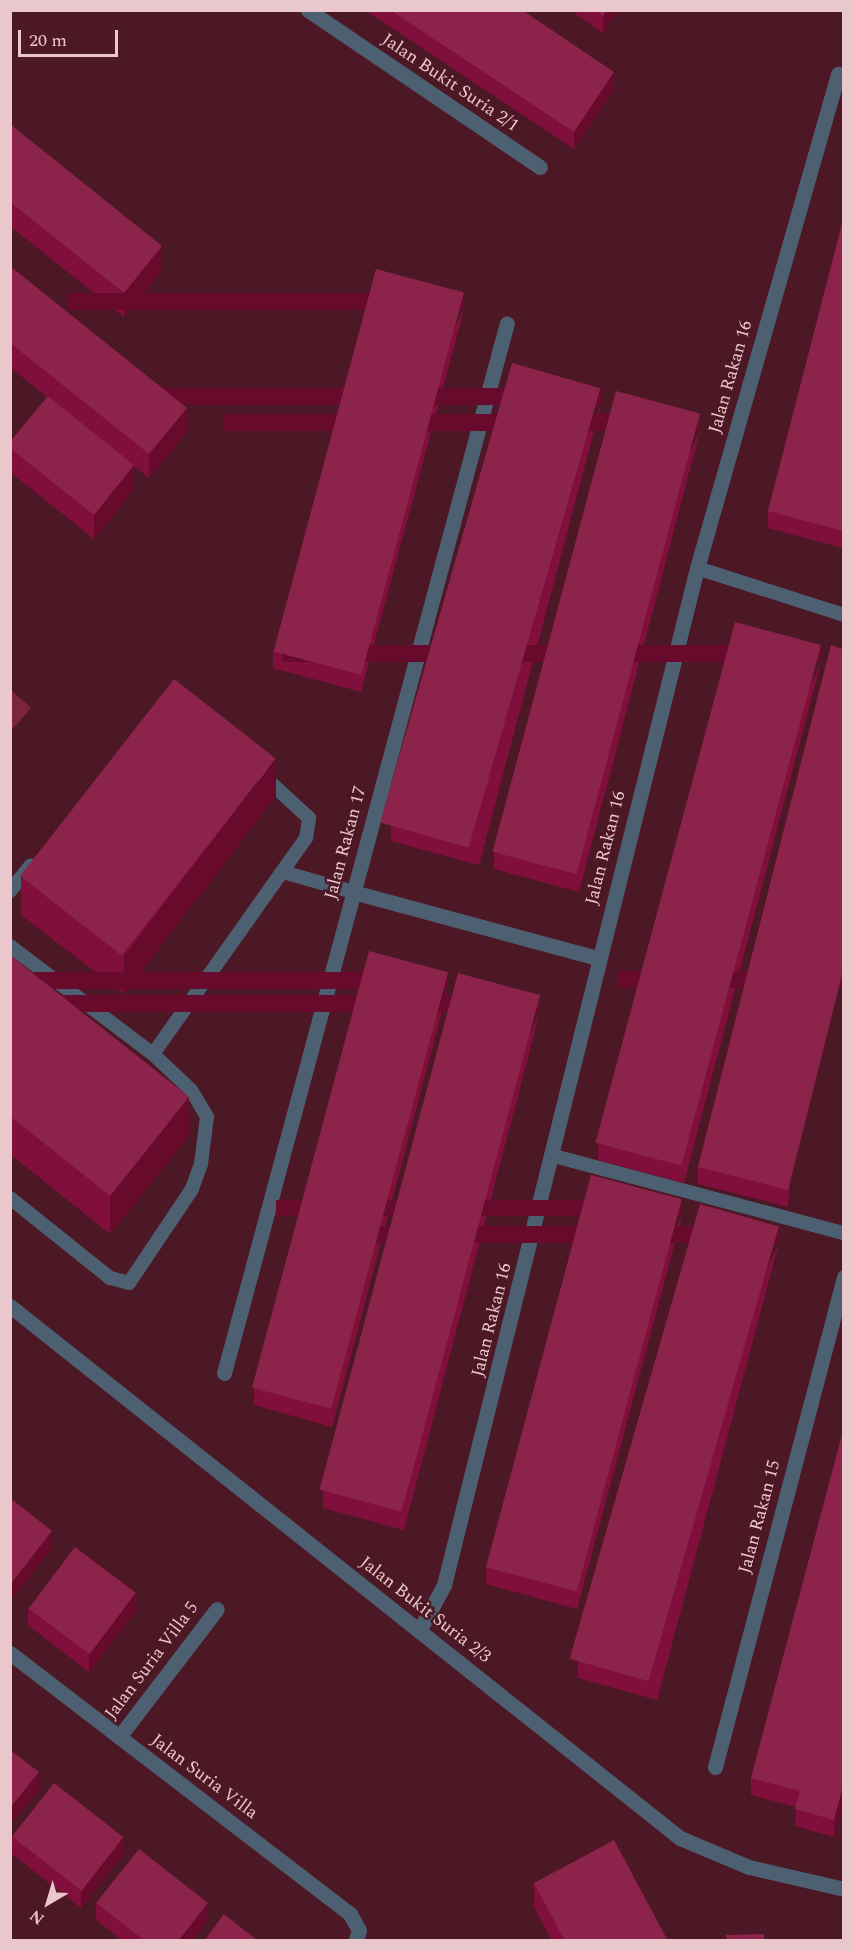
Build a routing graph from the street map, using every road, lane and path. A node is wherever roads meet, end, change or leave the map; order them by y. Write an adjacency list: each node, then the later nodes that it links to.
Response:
1 (308, 10): 3 (street, Jalan Bukit Suria 2/1)
2 (838, 74): 5 (street, Jalan Rakan 16)
3 (540, 167)
4 (507, 323): 11 (street, Jalan Rakan 17)
5 (697, 568): 6 (lane); 13 (street, Jalan Rakan 16)
6 (843, 615)
7 (251, 765): 9 (lane)
8 (40, 854): 10 (lane)
9 (283, 872): 11 (lane); 14 (lane)
10 (10, 891)
11 (353, 892): 13 (street); 20 (street, Jalan Rakan 17)
12 (10, 946): 14 (lane)
13 (598, 958): 15 (street, Jalan Rakan 16)
14 (153, 1054): 16 (lane)
15 (554, 1156): 17 (lane); 22 (street, Jalan Rakan 16)
16 (10, 1198)
17 (843, 1233)
18 (843, 1277): 25 (street, Jalan Rakan 15)
19 (10, 1306): 22 (street, Jalan Bukit Suria 2/3)
20 (224, 1373)
21 (217, 1609): 24 (street, Jalan Suria Villa 5)
22 (419, 1631): 26 (street, Jalan Bukit Suria 2/3)
23 (10, 1653): 24 (street, Jalan Suria Villa)
24 (119, 1737): 27 (street, Jalan Suria Villa)
25 (715, 1767)
26 (843, 1889)
27 (356, 1941)

